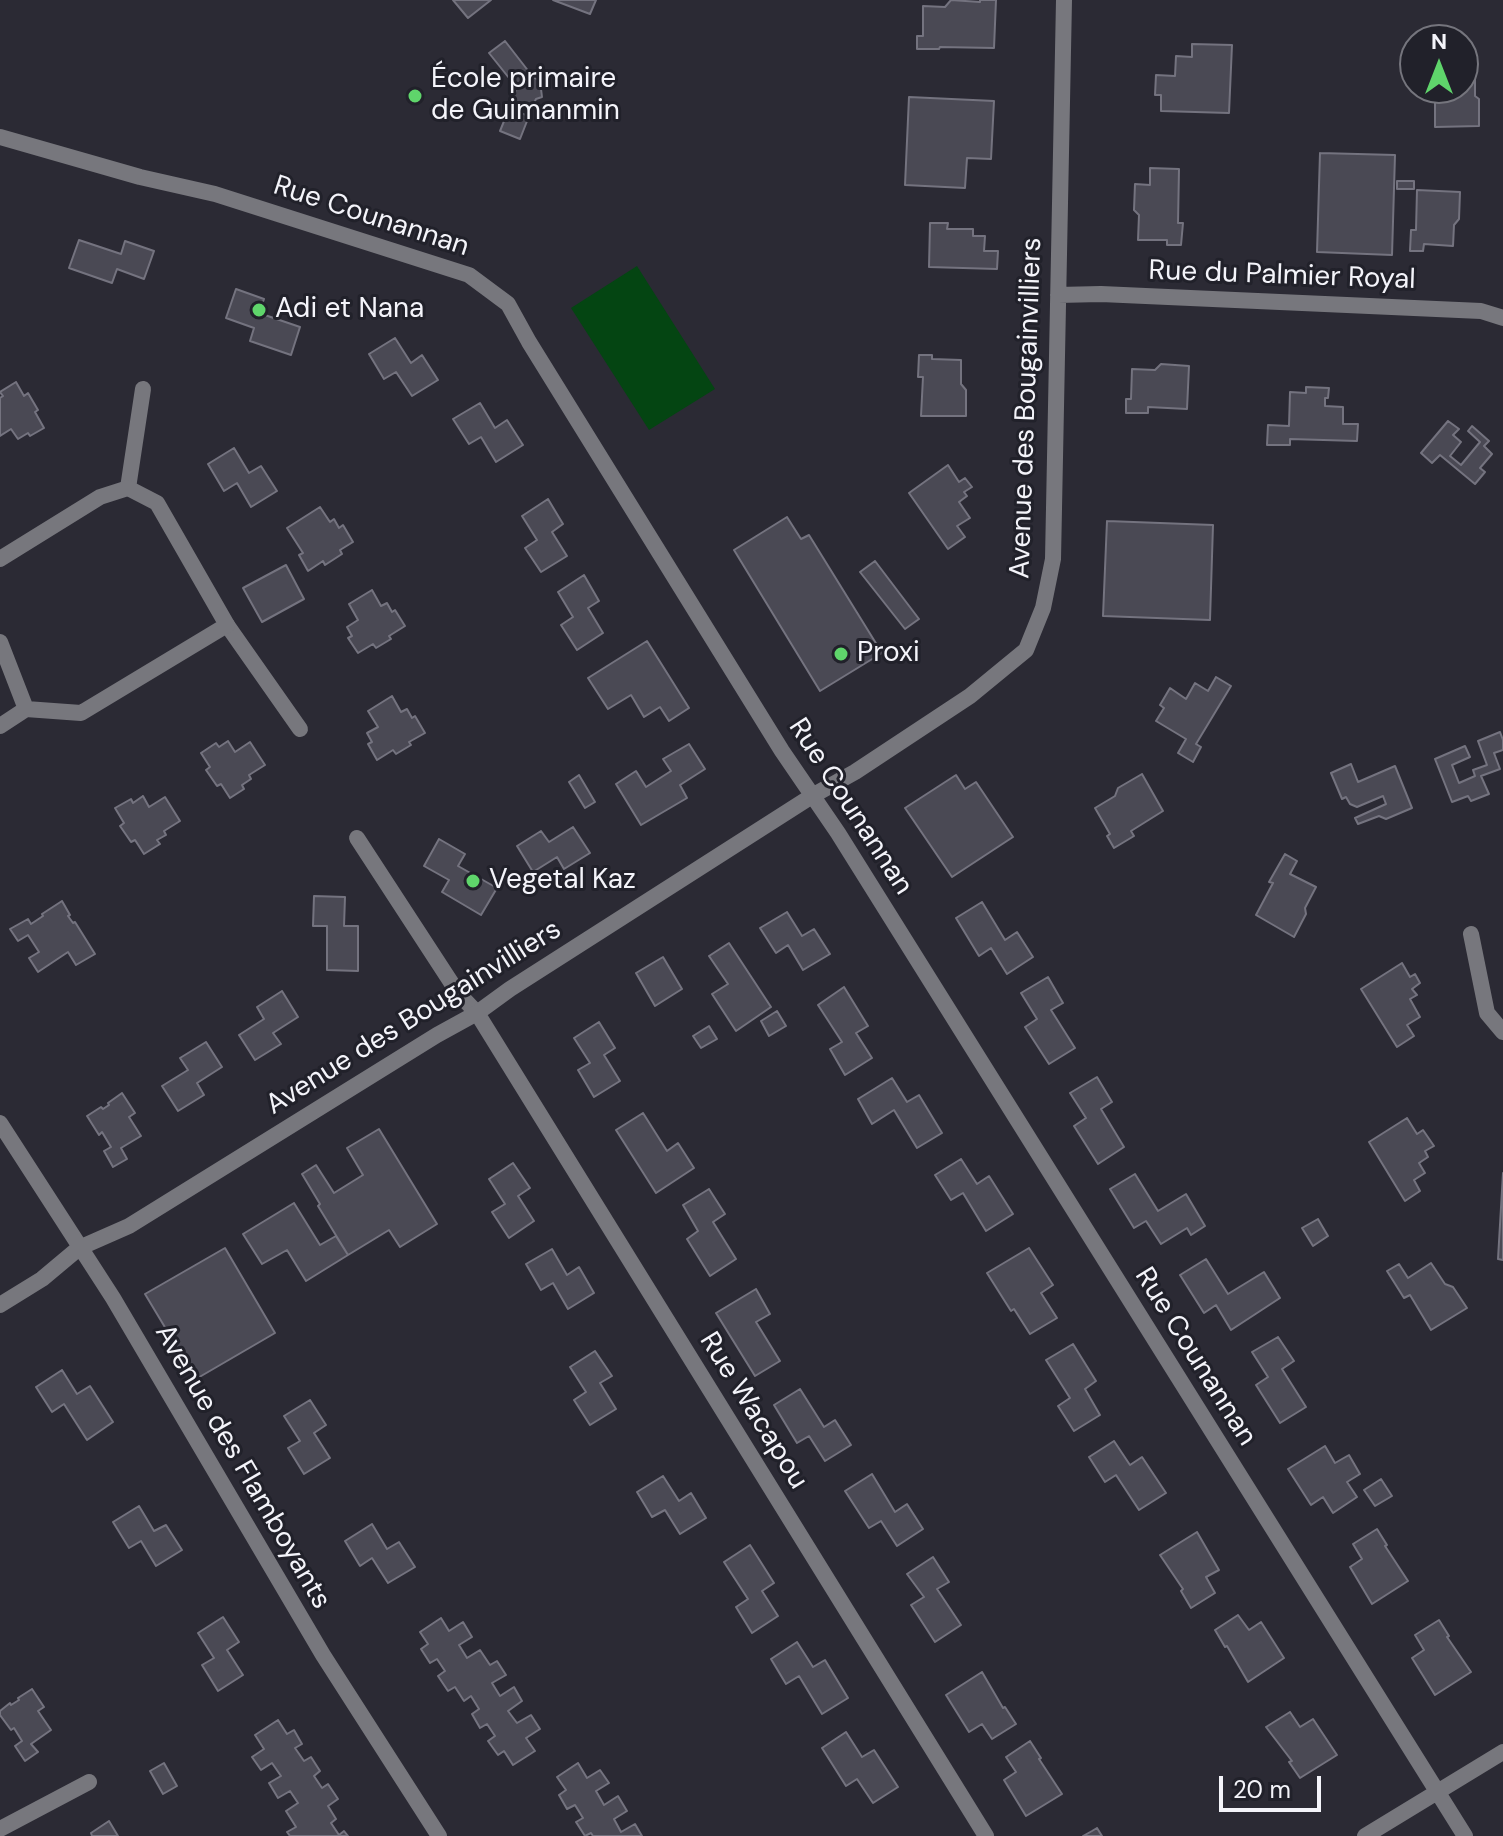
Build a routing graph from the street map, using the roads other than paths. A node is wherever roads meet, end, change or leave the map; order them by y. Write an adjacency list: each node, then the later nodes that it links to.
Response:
1 (1064, 0): 3 (street, Avenue des Bougainvilliers)
2 (0, 137): 13 (street, Rue Counannan)
3 (1058, 295): 4 (street, Rue du Palmier Royal); 13 (street, Avenue des Bougainvilliers)
4 (1503, 318)
5 (143, 389): 6 (street)
6 (128, 488): 7 (street); 8 (street)
7 (0, 559)
8 (227, 625): 10 (street); 12 (street)
9 (0, 642): 10 (street)
10 (26, 709): 11 (street)
11 (0, 726)
12 (300, 729)
13 (812, 796): 16 (street, Avenue des Bougainvilliers); 23 (street, Rue Counannan)
14 (357, 838): 16 (street, Rue Wacapou)
15 (1471, 934): 17 (street)
16 (477, 1013): 19 (street, Avenue des Bougainvilliers); 27 (street, Rue Wacapou)
17 (1503, 1032)
18 (0, 1123): 19 (street, Avenue des Flamboyants)
19 (79, 1248): 20 (street, Avenue des Bougainvilliers); 26 (street, Avenue des Flamboyants)
20 (0, 1305)
21 (1503, 1752): 23 (street)
22 (89, 1782): 24 (street)
23 (1438, 1793): 28 (street); 29 (street, Rue Counannan)
24 (0, 1829): 25 (street)
25 (4, 1836)
26 (439, 1836)
27 (986, 1836)
28 (1365, 1836)
29 (1465, 1836)

